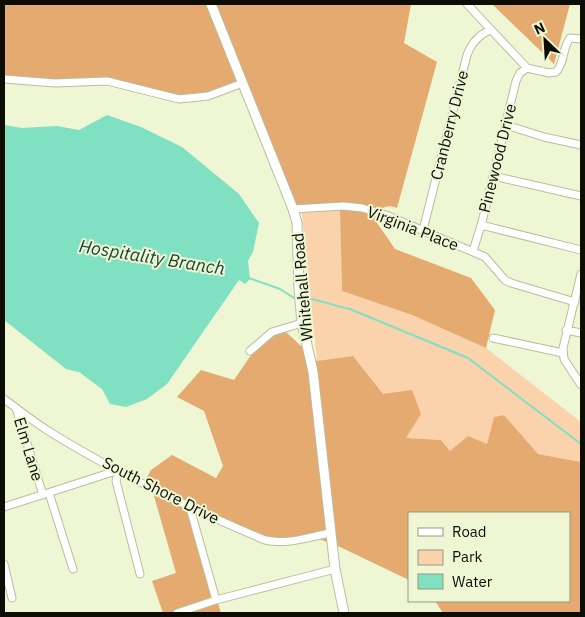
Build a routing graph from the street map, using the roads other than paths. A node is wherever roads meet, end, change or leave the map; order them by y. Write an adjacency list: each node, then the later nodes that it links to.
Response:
1 (211, 4): 7 (street, Whitehall Road)
2 (467, 4): 3 (street)
3 (491, 30): 5 (street); 14 (street, Cranberry Drive)
4 (579, 38): 5 (street)
5 (527, 68): 8 (street, Pinewood Drive)
6 (4, 79): 7 (street)
7 (243, 83): 12 (street, Whitehall Road)
8 (506, 125): 9 (street); 10 (street, Pinewood Drive)
9 (581, 145)
10 (493, 176): 11 (street); 13 (street, Pinewood Drive)
11 (581, 196)
12 (293, 209): 14 (street, Virginia Place); 19 (street, Whitehall Road)
13 (481, 225): 15 (street); 16 (street, Pinewood Drive)
14 (423, 230): 16 (street, Virginia Place)
15 (581, 250)
16 (473, 251): 18 (street, Virginia Place)
17 (581, 277): 18 (street)
18 (575, 302): 20 (street)
19 (302, 323): 23 (street); 32 (street, Whitehall Road)
20 (566, 330): 21 (street); 24 (street)
21 (581, 333)
22 (493, 338): 24 (street)
23 (250, 351)
24 (563, 354): 25 (street)
25 (581, 385)
26 (4, 399): 27 (street, South Shore Drive)
27 (16, 407): 28 (street, South Shore Drive); 29 (street, Elm Lane)
28 (120, 470): 29 (street); 31 (street, South Shore Drive); 36 (street)
29 (46, 494): 30 (street); 34 (street, Elm Lane)
30 (4, 507)
31 (190, 508): 32 (street, South Shore Drive); 38 (street)
32 (330, 533): 35 (street, Whitehall Road)
33 (4, 564): 37 (street)
34 (73, 569)
35 (335, 569): 38 (street); 40 (street, Whitehall Road)
36 (140, 574)
37 (12, 598)
38 (216, 600): 39 (street)
39 (177, 613)
40 (344, 613)

